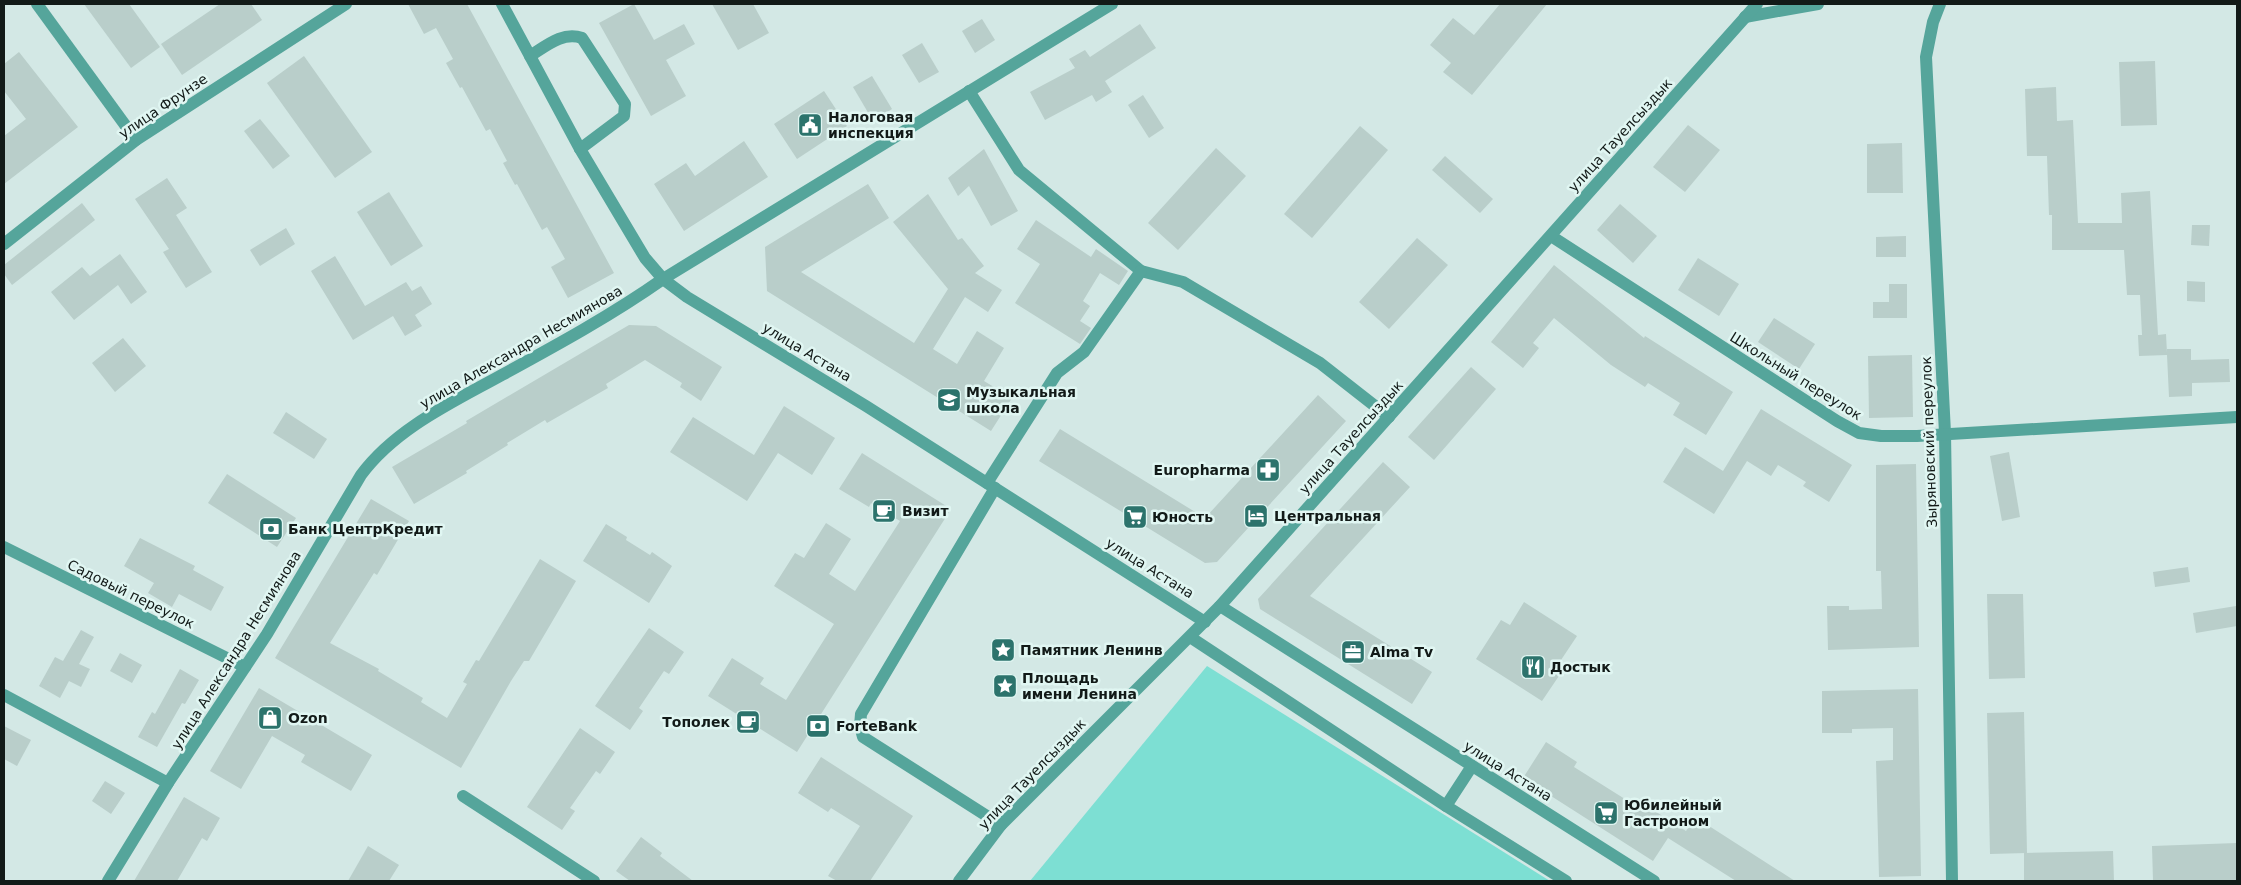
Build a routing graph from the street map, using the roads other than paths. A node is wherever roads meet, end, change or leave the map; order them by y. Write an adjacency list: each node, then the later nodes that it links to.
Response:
1 (37, 4): 11 (street)
2 (346, 4): 11 (street, улица Фрунзе)
3 (502, 4): 9 (street, улица Астана)
4 (1112, 4): 10 (street, улица Александра Несмиянова)
5 (1757, 4): 8 (street, улица Тауелсыздык)
6 (1818, 4): 8 (street)
7 (1940, 4): 19 (street, Зыряновский переулок)
8 (1745, 17): 13 (street, улица Тауелсыздык)
9 (530, 56): 12 (street, улица Астана); 12 (street)
10 (969, 91): 15 (street); 16 (street, улица Александра Несмиянова)
11 (136, 140): 14 (street, улица Фрунзе)
12 (580, 149): 16 (street, улица Астана)
13 (1551, 236): 17 (street, улица Тауелсыздык); 19 (street, Школьный переулок)
14 (4, 244)
15 (1141, 272): 17 (street); 20 (street)
16 (663, 279): 20 (street, улица Астана); 25 (street, улица Александра Несмиянова)
17 (1388, 417): 22 (street, улица Тауелсыздык)
18 (2237, 417): 19 (street, Школьный переулок)
19 (1945, 433): 37 (street, Зыряновский переулок)
20 (991, 485): 23 (street, улица Астана); 31 (street)
21 (4, 547): 25 (street, Садовый переулок)
22 (1220, 606): 23 (street, улица Тауелсыздык); 27 (street, улица Астана)
23 (1205, 622): 24 (street, улица Тауелсыздык)
24 (1190, 637): 30 (street); 31 (street, улица Тауелсыздык)
25 (245, 667): 28 (street, улица Александра Несмиянова)
26 (4, 695): 28 (street)
27 (1472, 766): 30 (street); 36 (street, улица Астана)
28 (168, 783): 32 (street, улица Александра Несмиянова)
29 (463, 796): 33 (street)
30 (1446, 806): 35 (street)
31 (1001, 825): 34 (street, улица Тауелсыздык)
32 (108, 881)
33 (594, 881)
34 (959, 881)
35 (1566, 881)
36 (1654, 881)
37 (1952, 881)

